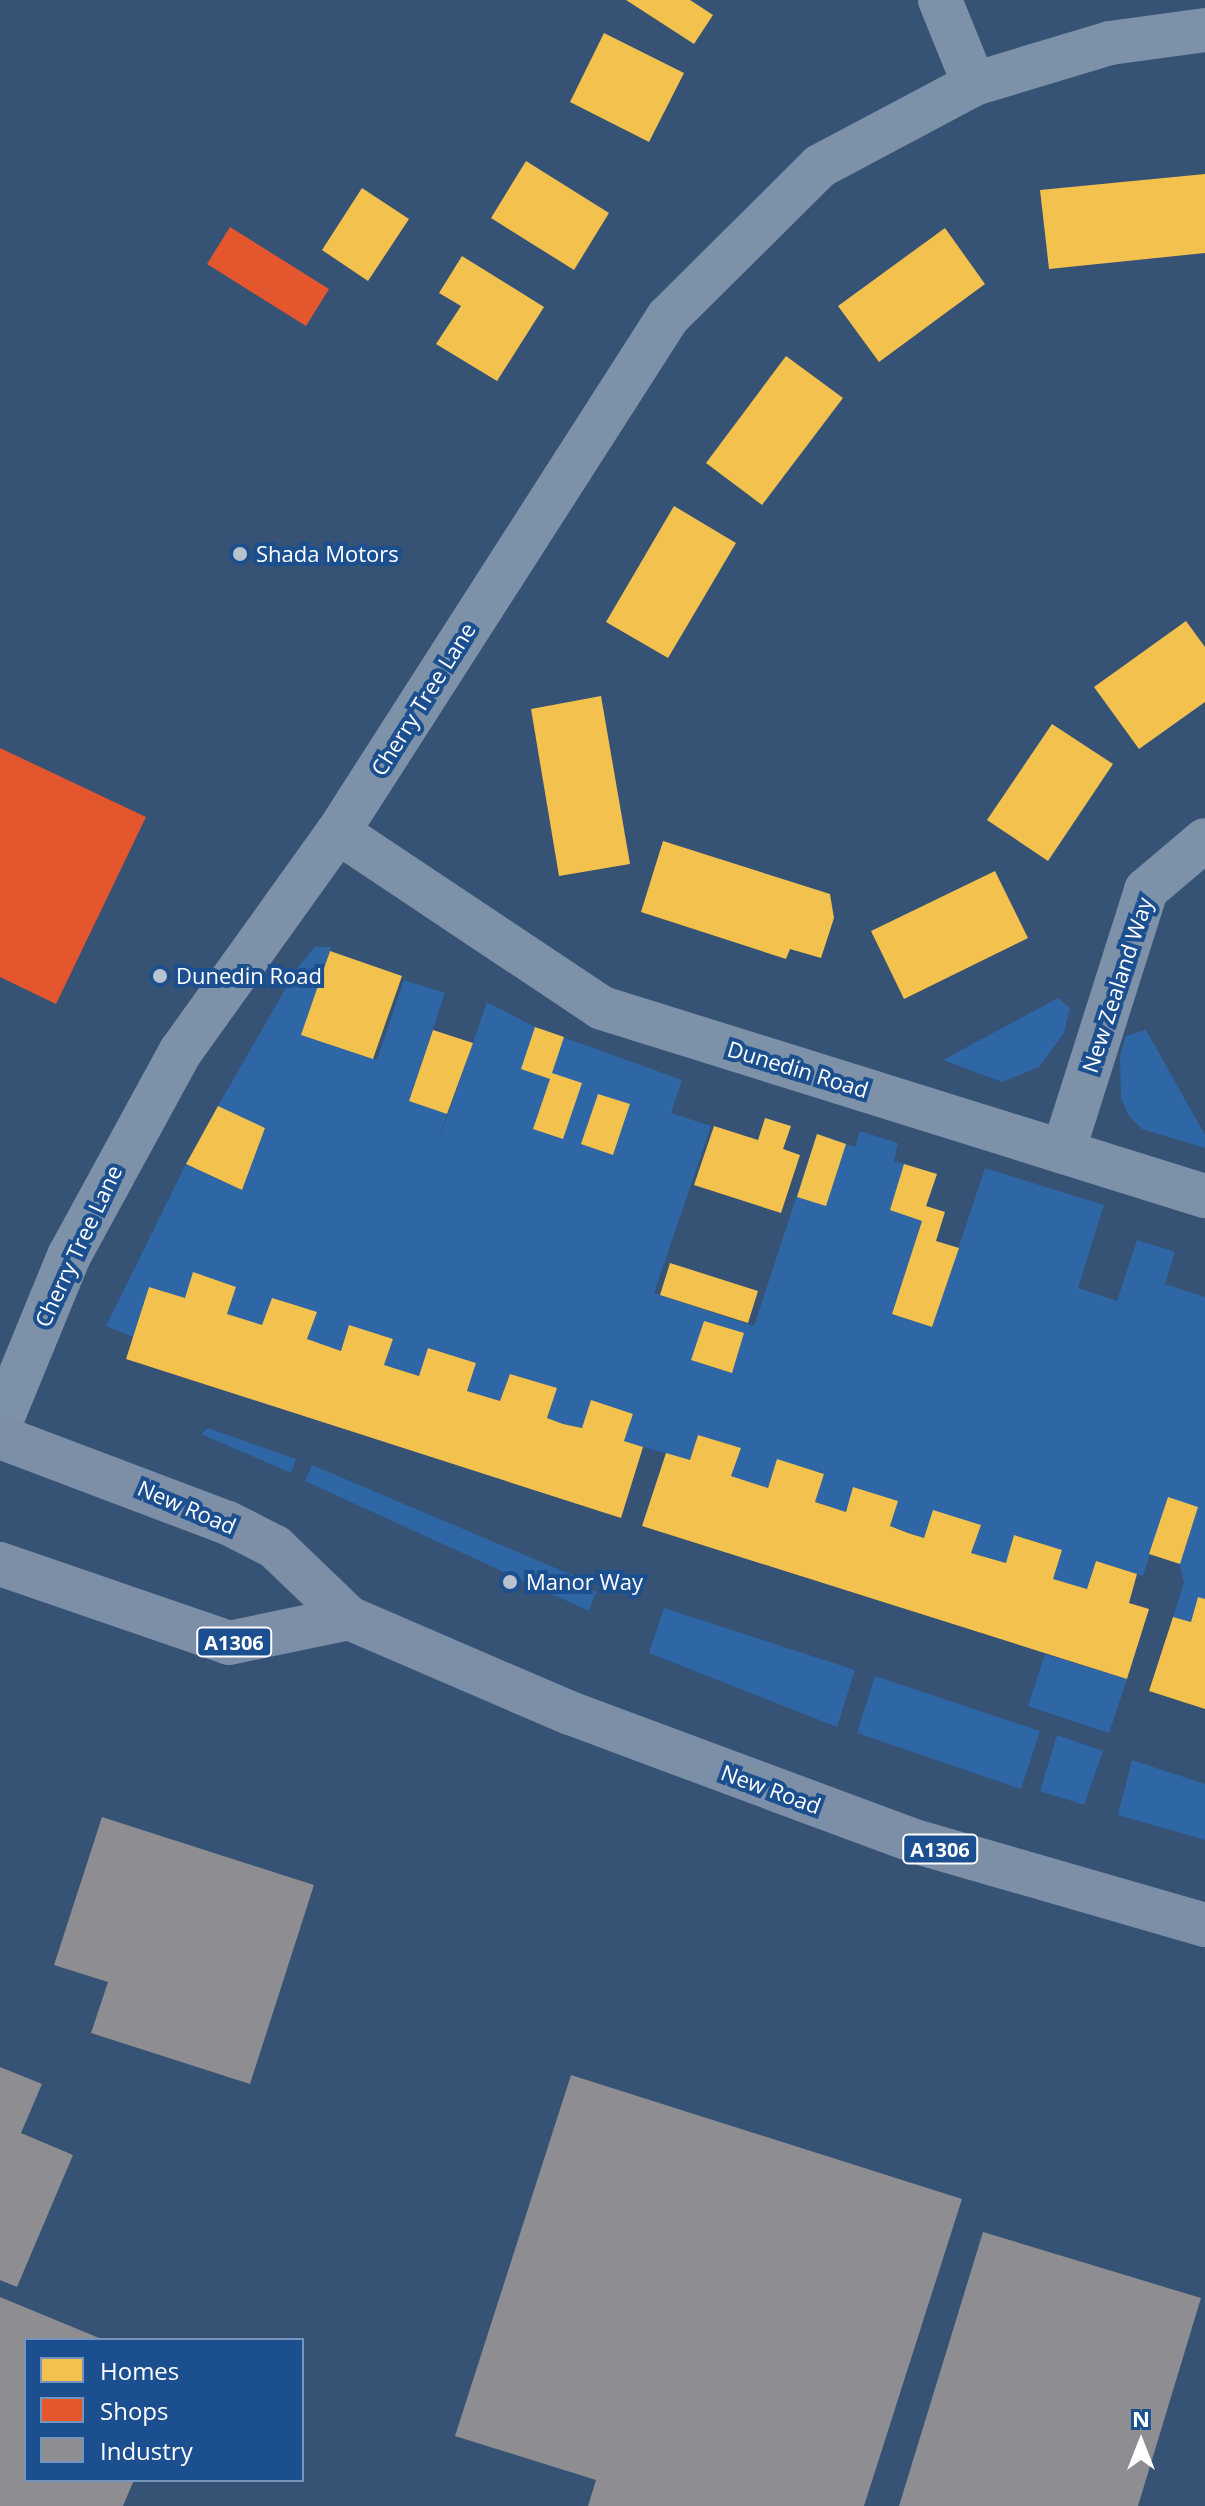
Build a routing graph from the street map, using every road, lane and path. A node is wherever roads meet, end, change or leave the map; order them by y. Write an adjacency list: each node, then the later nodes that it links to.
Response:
1 (940, 0): 3 (street)
2 (1205, 30): 3 (street, Cherry Tree Lane)
3 (974, 84): 4 (street, Cherry Tree Lane)
4 (338, 832): 6 (street, Dunedin Road); 8 (street, Cherry Tree Lane)
5 (1205, 840): 6 (street, New Zealand Way)
6 (1063, 1152): 7 (street, Dunedin Road)
7 (1205, 1196)
8 (0, 1424)
9 (0, 1437): 11 (main road, New Road / A1306)
10 (0, 1564): 11 (main road, A1306)
11 (349, 1618): 12 (main road, New Road / A1306)
12 (1205, 1925)

